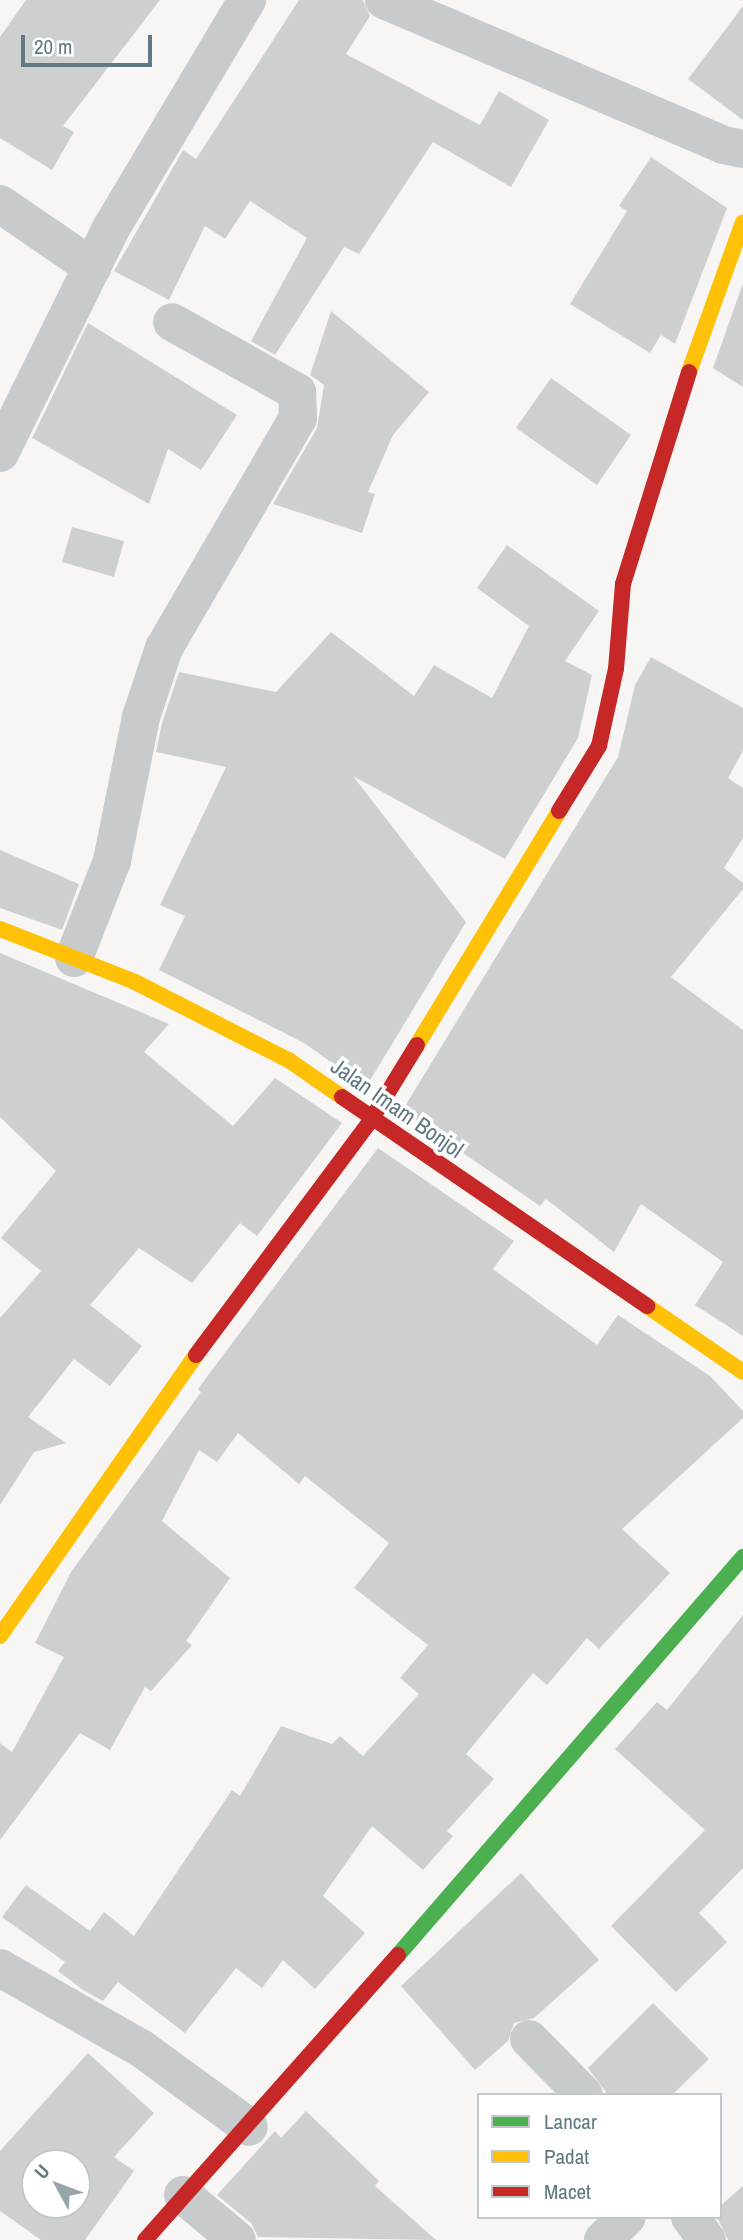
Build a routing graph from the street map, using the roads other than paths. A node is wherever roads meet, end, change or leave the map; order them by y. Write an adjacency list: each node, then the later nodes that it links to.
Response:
1 (247, 0): 6 (street)
2 (384, 0): 3 (street)
3 (743, 149)
4 (0, 204): 6 (street)
5 (743, 222): 11 (street)
6 (92, 267): 8 (street)
7 (172, 322): 10 (street)
8 (0, 453)
9 (0, 929): 10 (street, Jalan Imam Bonjol)
10 (74, 958): 11 (street, Jalan Imam Bonjol)
11 (371, 1120): 12 (street, Jalan Imam Bonjol); 14 (street)
12 (743, 1372)
13 (743, 1557): 18 (street)
14 (0, 1636)
15 (0, 1968): 18 (street)
16 (529, 2039): 17 (street)
17 (582, 2093)
18 (249, 2127): 19 (street)
19 (183, 2194): 22 (street); 23 (street)
20 (625, 2219): 24 (street)
21 (691, 2219): 25 (street)
22 (145, 2240)
23 (237, 2240)
24 (603, 2240)
25 (707, 2240)

